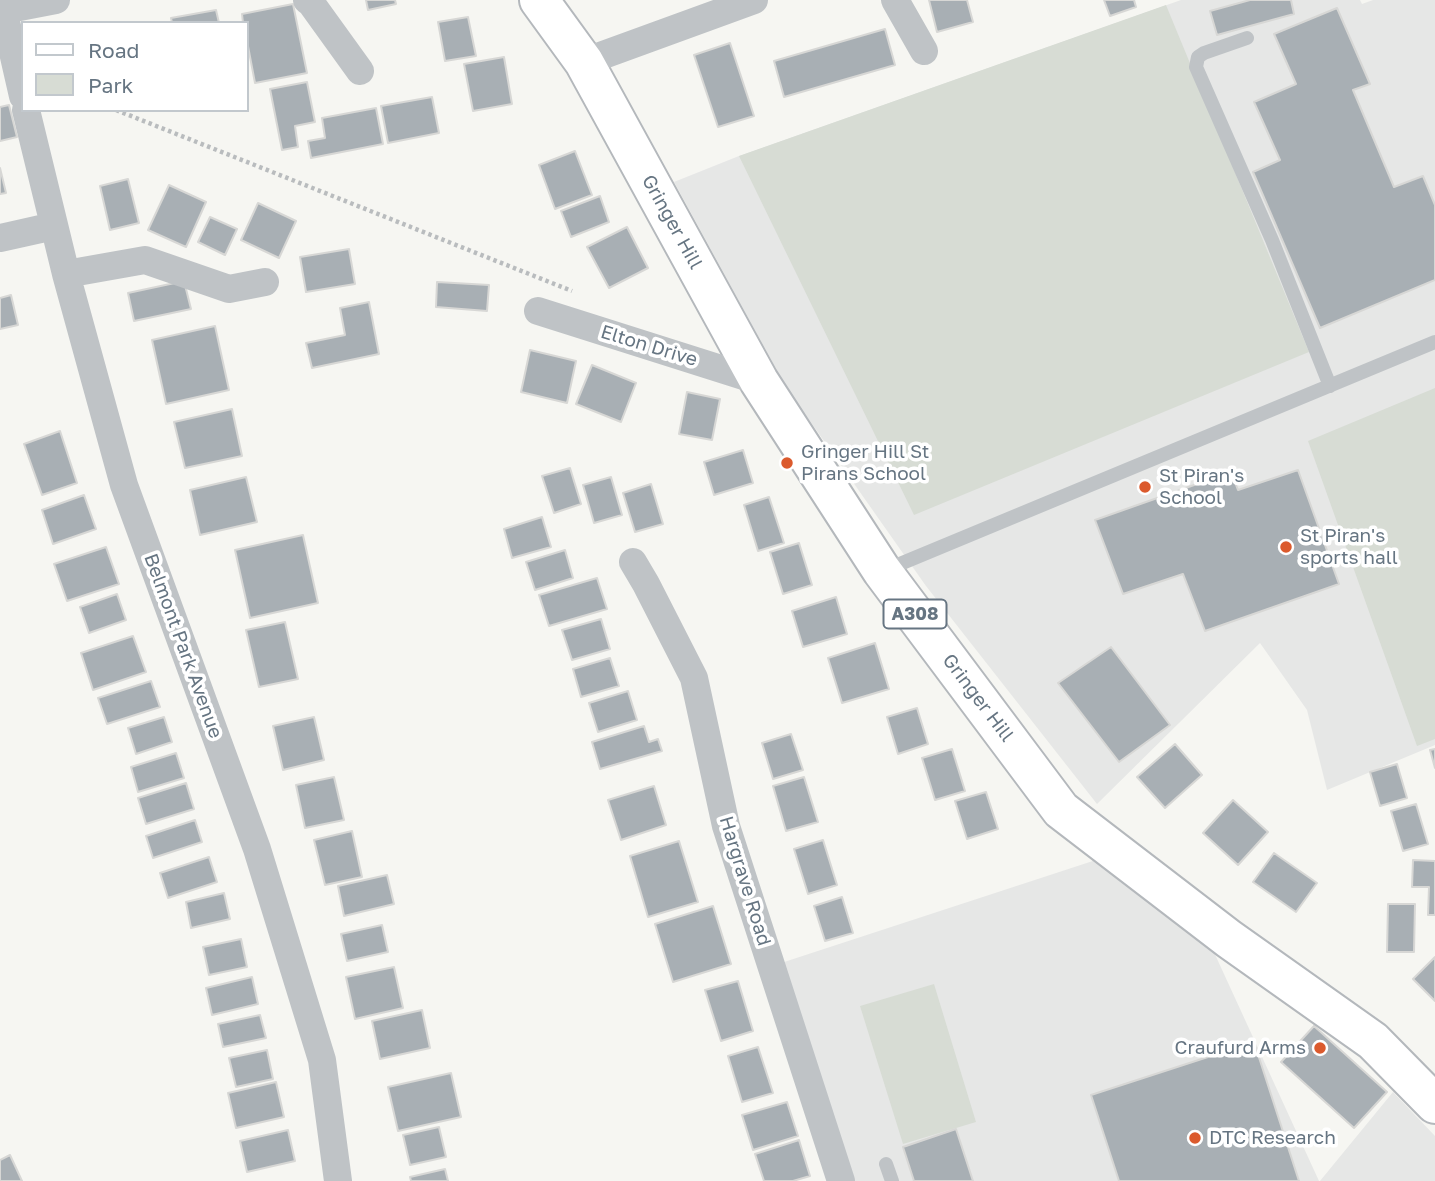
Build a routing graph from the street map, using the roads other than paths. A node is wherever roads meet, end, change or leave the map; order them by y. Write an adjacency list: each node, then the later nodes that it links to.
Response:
1 (56, 0): 6 (street)
2 (307, 0): 10 (street)
3 (539, 0): 9 (main road, Gringer Hill / A308)
4 (754, 0): 9 (street)
5 (895, 0): 8 (street)
6 (2, 5): 11 (street)
7 (1247, 38): 20 (lane)
8 (924, 51)
9 (584, 62): 19 (main road, Gringer Hill / A308)
10 (360, 71)
11 (21, 87)
12 (26, 112): 13 (street, Belmont Park Avenue)
13 (54, 226): 14 (street); 15 (street, Belmont Park Avenue)
14 (0, 238)
15 (66, 274): 16 (street); 25 (street, Belmont Park Avenue)
16 (265, 282)
17 (538, 312): 19 (street, Elton Drive)
18 (1435, 342): 20 (lane)
19 (759, 381): 21 (main road, Gringer Hill / A308)
20 (1330, 386): 21 (lane)
21 (882, 571): 23 (main road, Gringer Hill / A308)
22 (648, 574): 26 (street, Hargrave Road)
23 (1435, 1104)
24 (886, 1164): 27 (lane)
25 (338, 1181)
26 (841, 1181)
27 (892, 1181)

